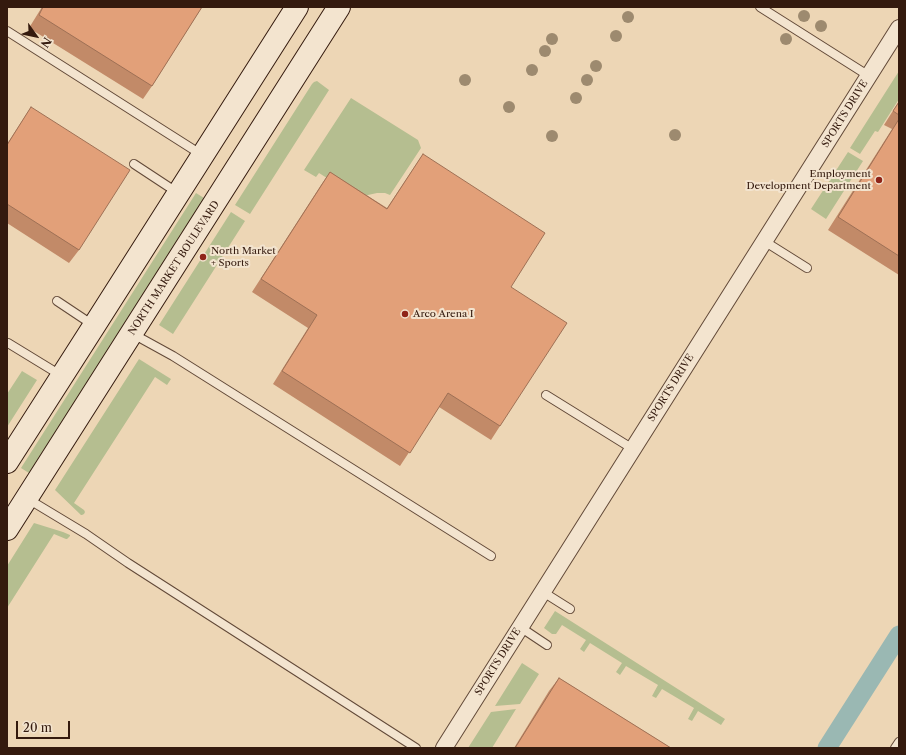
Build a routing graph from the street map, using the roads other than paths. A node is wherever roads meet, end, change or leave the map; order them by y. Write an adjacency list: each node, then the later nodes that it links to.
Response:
1 (297, 7): 7 (main road)
2 (339, 7): 14 (main road, NORTH MARKET BOULEVARD)
3 (760, 7): 6 (lane)
4 (899, 28): 6 (street, SPORTS DRIVE)
5 (7, 31): 7 (lane)
6 (869, 76): 10 (street, SPORTS DRIVE)
7 (202, 156): 9 (main road)
8 (134, 164): 9 (lane)
9 (178, 193): 13 (main road)
10 (764, 241): 11 (lane); 18 (street, SPORTS DRIVE)
11 (807, 268)
12 (57, 301): 13 (lane)
13 (94, 326): 16 (main road)
14 (132, 334): 20 (main road, NORTH MARKET BOULEVARD); 22 (lane)
15 (8, 343): 16 (lane)
16 (62, 376): 19 (main road)
17 (546, 395): 18 (lane)
18 (632, 449): 23 (street, SPORTS DRIVE)
19 (7, 462)
20 (27, 498): 21 (main road, NORTH MARKET BOULEVARD); 28 (lane)
21 (7, 529)
22 (491, 556)
23 (542, 592): 24 (lane); 25 (street, SPORTS DRIVE)
24 (570, 609)
25 (520, 628): 26 (lane); 29 (street, SPORTS DRIVE)
26 (547, 644)
27 (899, 742): 30 (lane)
28 (416, 748)
29 (444, 748)
30 (895, 748)

